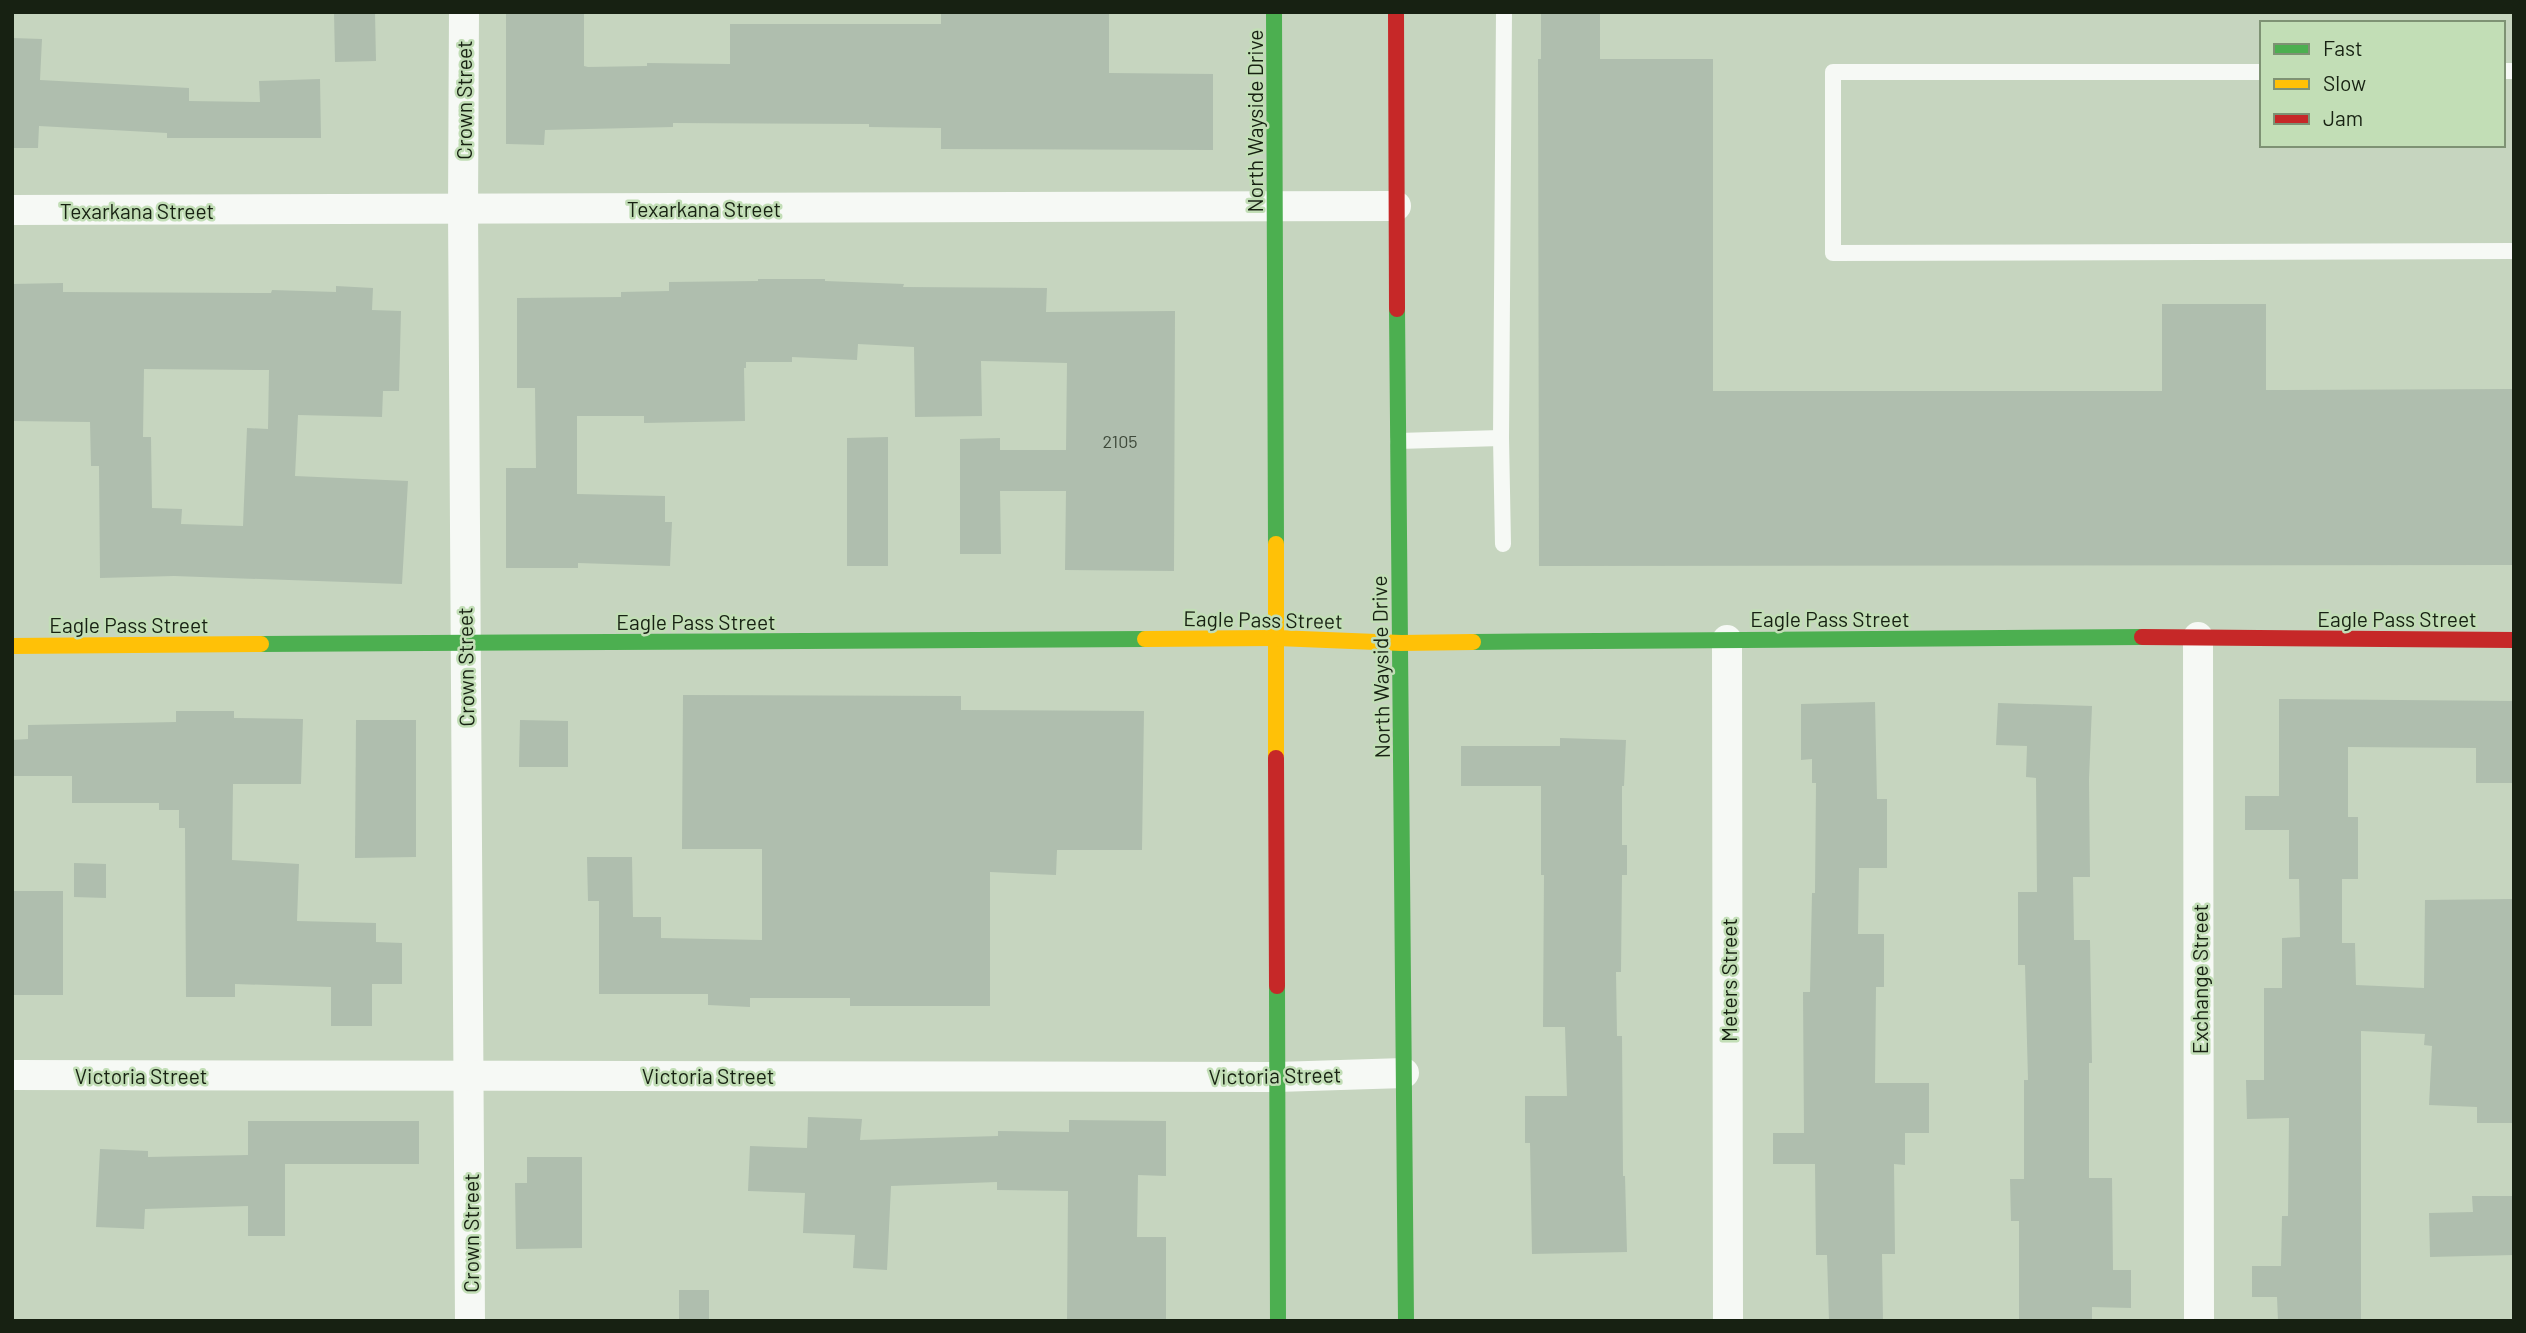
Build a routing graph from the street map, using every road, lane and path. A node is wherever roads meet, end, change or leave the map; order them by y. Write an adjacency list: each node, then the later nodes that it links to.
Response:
1 (464, 12): 8 (street, Crown Street)
2 (1274, 12): 6 (main road, North Wayside Drive)
3 (1396, 12): 7 (main road, North Wayside Drive)
4 (1504, 12): 11 (lane)
5 (2260, 72): 10 (lane)
6 (1275, 205): 7 (street, Texarkana Street); 8 (street, Texarkana Street); 15 (main road, North Wayside Drive)
7 (1396, 206): 12 (main road, North Wayside Drive)
8 (463, 209): 9 (street, Texarkana Street); 18 (street, Crown Street)
9 (12, 210)
10 (2514, 251)
11 (1502, 438): 12 (lane); 13 (lane)
12 (1398, 441): 19 (main road, North Wayside Drive)
13 (1503, 544)
14 (2198, 637): 16 (main road, Eagle Pass Street); 17 (main road, Eagle Pass Street); 29 (street, Exchange Street)
15 (1278, 638): 18 (main road, Eagle Pass Street); 19 (main road, Eagle Pass Street); 24 (main road, North Wayside Drive)
16 (1727, 640): 19 (main road, Eagle Pass Street); 28 (street, Meters Street)
17 (2514, 640)
18 (465, 643): 20 (main road, Eagle Pass Street); 22 (street, Crown Street)
19 (1401, 643): 21 (main road, North Wayside Drive)
20 (12, 646)
21 (1404, 1073): 24 (street, Victoria Street); 27 (main road, North Wayside Drive)
22 (470, 1074): 23 (street, Victoria Street); 24 (street, Victoria Street); 25 (street, Crown Street)
23 (12, 1075)
24 (1278, 1077): 26 (main road, North Wayside Drive)
25 (470, 1321)
26 (1278, 1321)
27 (1406, 1321)
28 (1728, 1321)
29 (2199, 1321)

